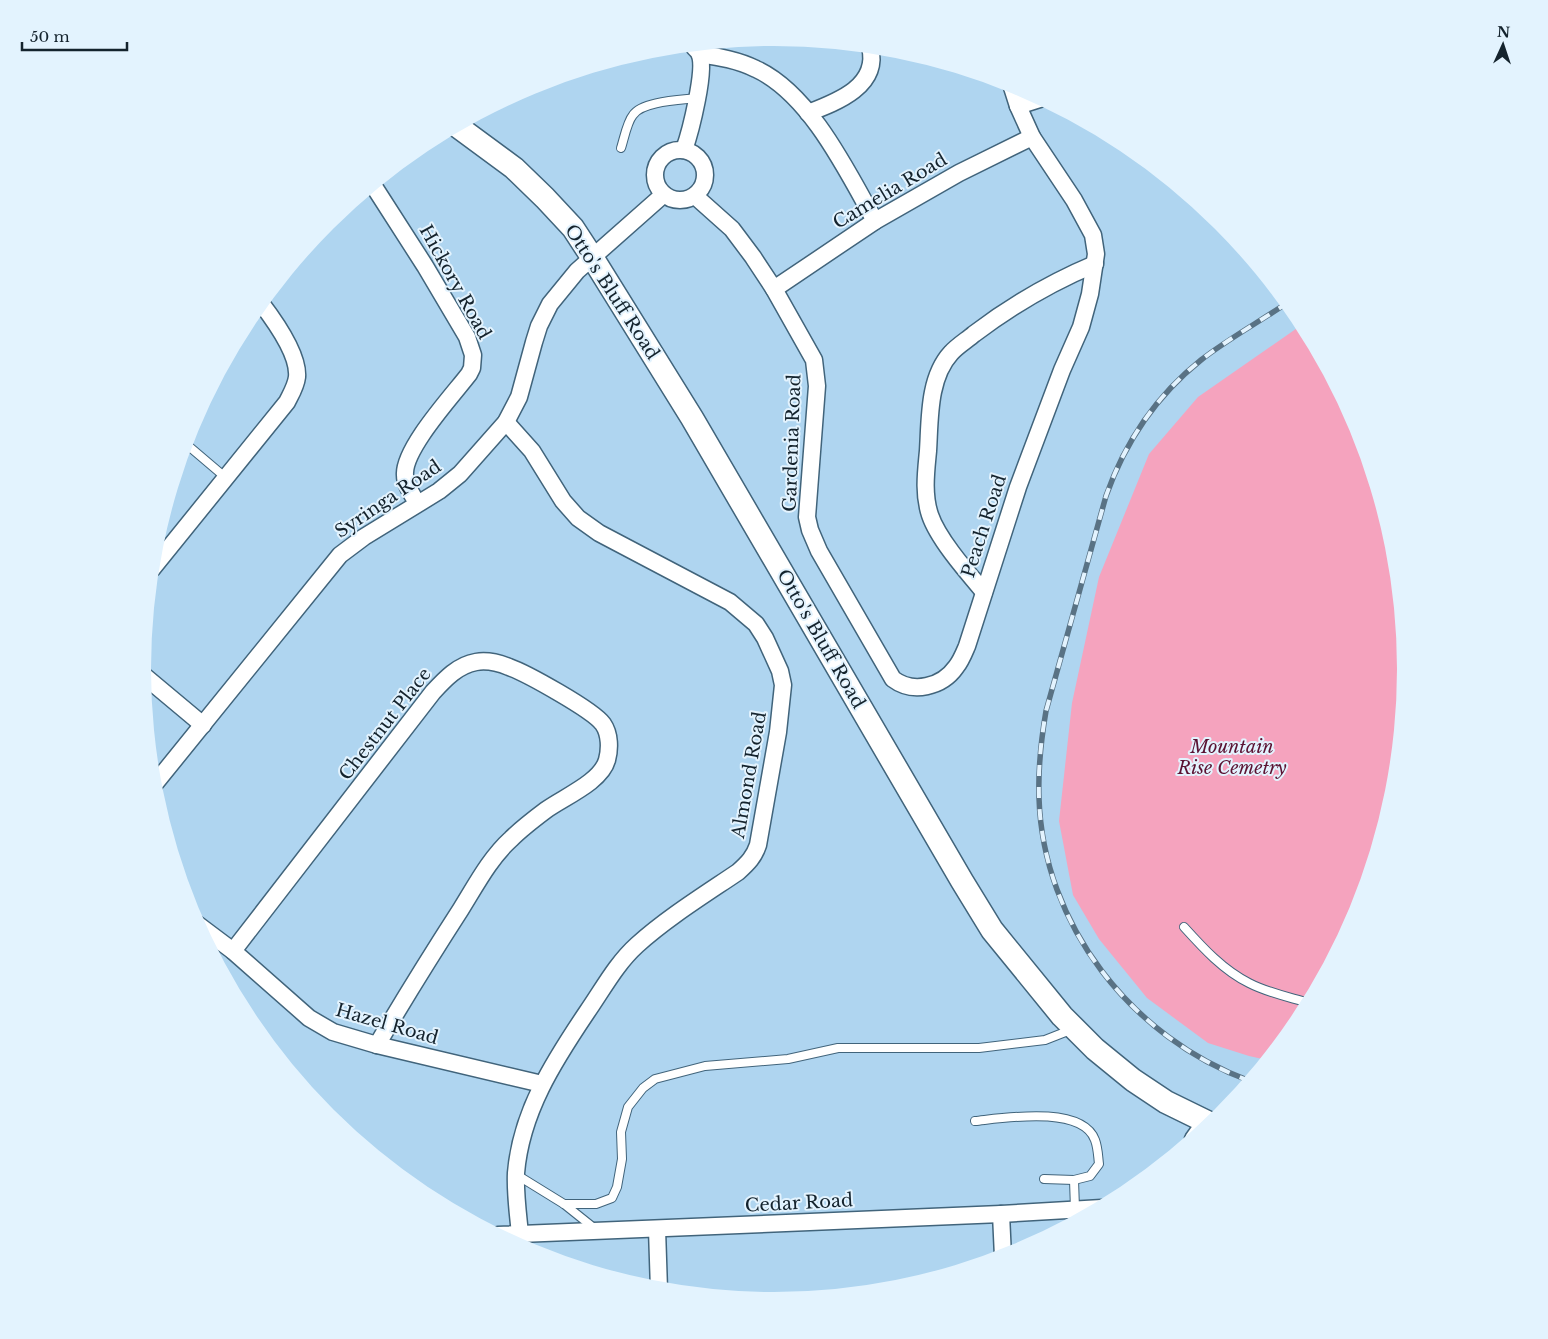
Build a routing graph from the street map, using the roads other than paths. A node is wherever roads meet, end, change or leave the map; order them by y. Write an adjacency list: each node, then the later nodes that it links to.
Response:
1 (701, 51): 8 (street)
2 (696, 52): 5 (street)
3 (872, 54): 8 (street)
4 (1014, 95): 7 (street, Peach Road)
5 (697, 98): 11 (lane); 12 (street)
6 (1030, 102): 7 (street)
7 (1018, 106): 10 (street, Peach Road)
8 (808, 113): 16 (street)
9 (462, 130): 17 (main road, Otto's Bluff Road)
10 (1032, 137): 16 (street, Camelia Road); 18 (street, Peach Road)
11 (621, 148)
12 (684, 150): 14 (street); 15 (street)
13 (376, 190): 24 (street, Hickory Road)
14 (663, 195): 15 (street); 17 (street, Syringa Road)
15 (695, 196): 19 (street, Gardenia Road)
16 (875, 221): 19 (street, Camelia Road)
17 (592, 258): 21 (street, Syringa Road); 34 (main road, Otto's Bluff Road)
18 (1095, 264): 26 (street, Peach Road); 26 (street, Peach Road)
19 (774, 289): 26 (street, Gardenia Road)
20 (266, 310): 23 (street)
21 (506, 422): 24 (street, Syringa Road); 36 (street, Almond Road)
22 (192, 449): 23 (lane)
23 (225, 477): 25 (street)
24 (418, 503): 28 (street, Syringa Road)
25 (161, 557)
26 (984, 592)
27 (151, 682): 28 (street)
28 (203, 725): 29 (street, Syringa Road)
29 (161, 778)
30 (1184, 927): 33 (lane)
31 (210, 934): 32 (street, Hazel Road)
32 (233, 951): 35 (street, Hazel Road); 35 (street, Chestnut Place)
33 (1302, 1001)
34 (1075, 1028): 38 (main road, Otto's Bluff Road); 42 (lane)
35 (377, 1045): 36 (street, Hazel Road)
36 (542, 1084): 39 (street, Almond Road)
37 (974, 1121): 41 (lane)
38 (1198, 1126)
39 (516, 1175): 42 (lane); 49 (street, Almond Road)
40 (1044, 1179): 41 (lane)
41 (1074, 1180): 43 (lane)
42 (564, 1204): 47 (lane)
43 (1075, 1209): 44 (street, Cedar Road); 45 (street, Cedar Road)
44 (1087, 1209)
45 (1001, 1214): 46 (street, Cedar Road); 50 (street)
46 (657, 1229): 47 (street, Cedar Road); 51 (street)
47 (597, 1231): 49 (street, Cedar Road)
48 (512, 1234): 49 (street, Cedar Road)
49 (520, 1234)
50 (1003, 1249)
51 (660, 1282)

